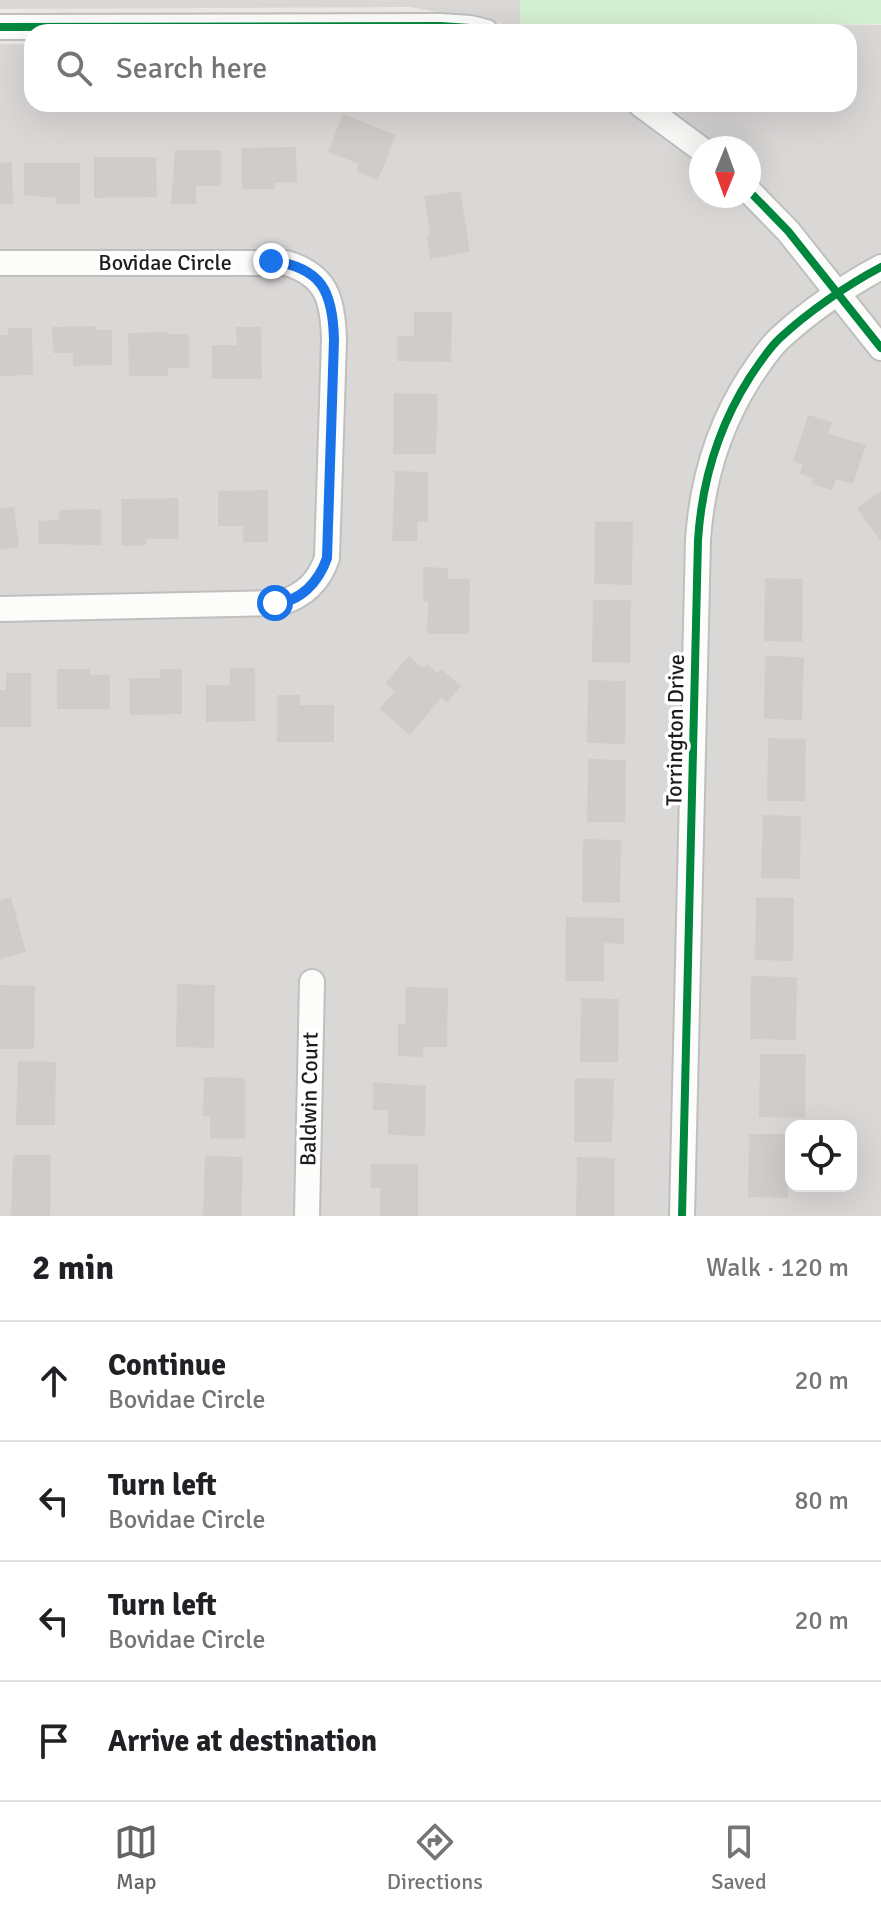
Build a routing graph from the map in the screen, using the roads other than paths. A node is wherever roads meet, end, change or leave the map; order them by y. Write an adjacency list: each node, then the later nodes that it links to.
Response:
1 (0, 27): 2 (street)
2 (24, 27)
3 (651, 112): 4 (street)
4 (689, 140)
5 (761, 203): 8 (street)
6 (0, 263): 10 (street, Bovidae Circle)
7 (881, 267): 8 (street, Torrington Drive)
8 (838, 293): 9 (street); 13 (street, Torrington Drive)
9 (881, 348)
10 (0, 609)
11 (312, 982): 12 (street, Baldwin Court)
12 (307, 1216)
13 (682, 1216)

